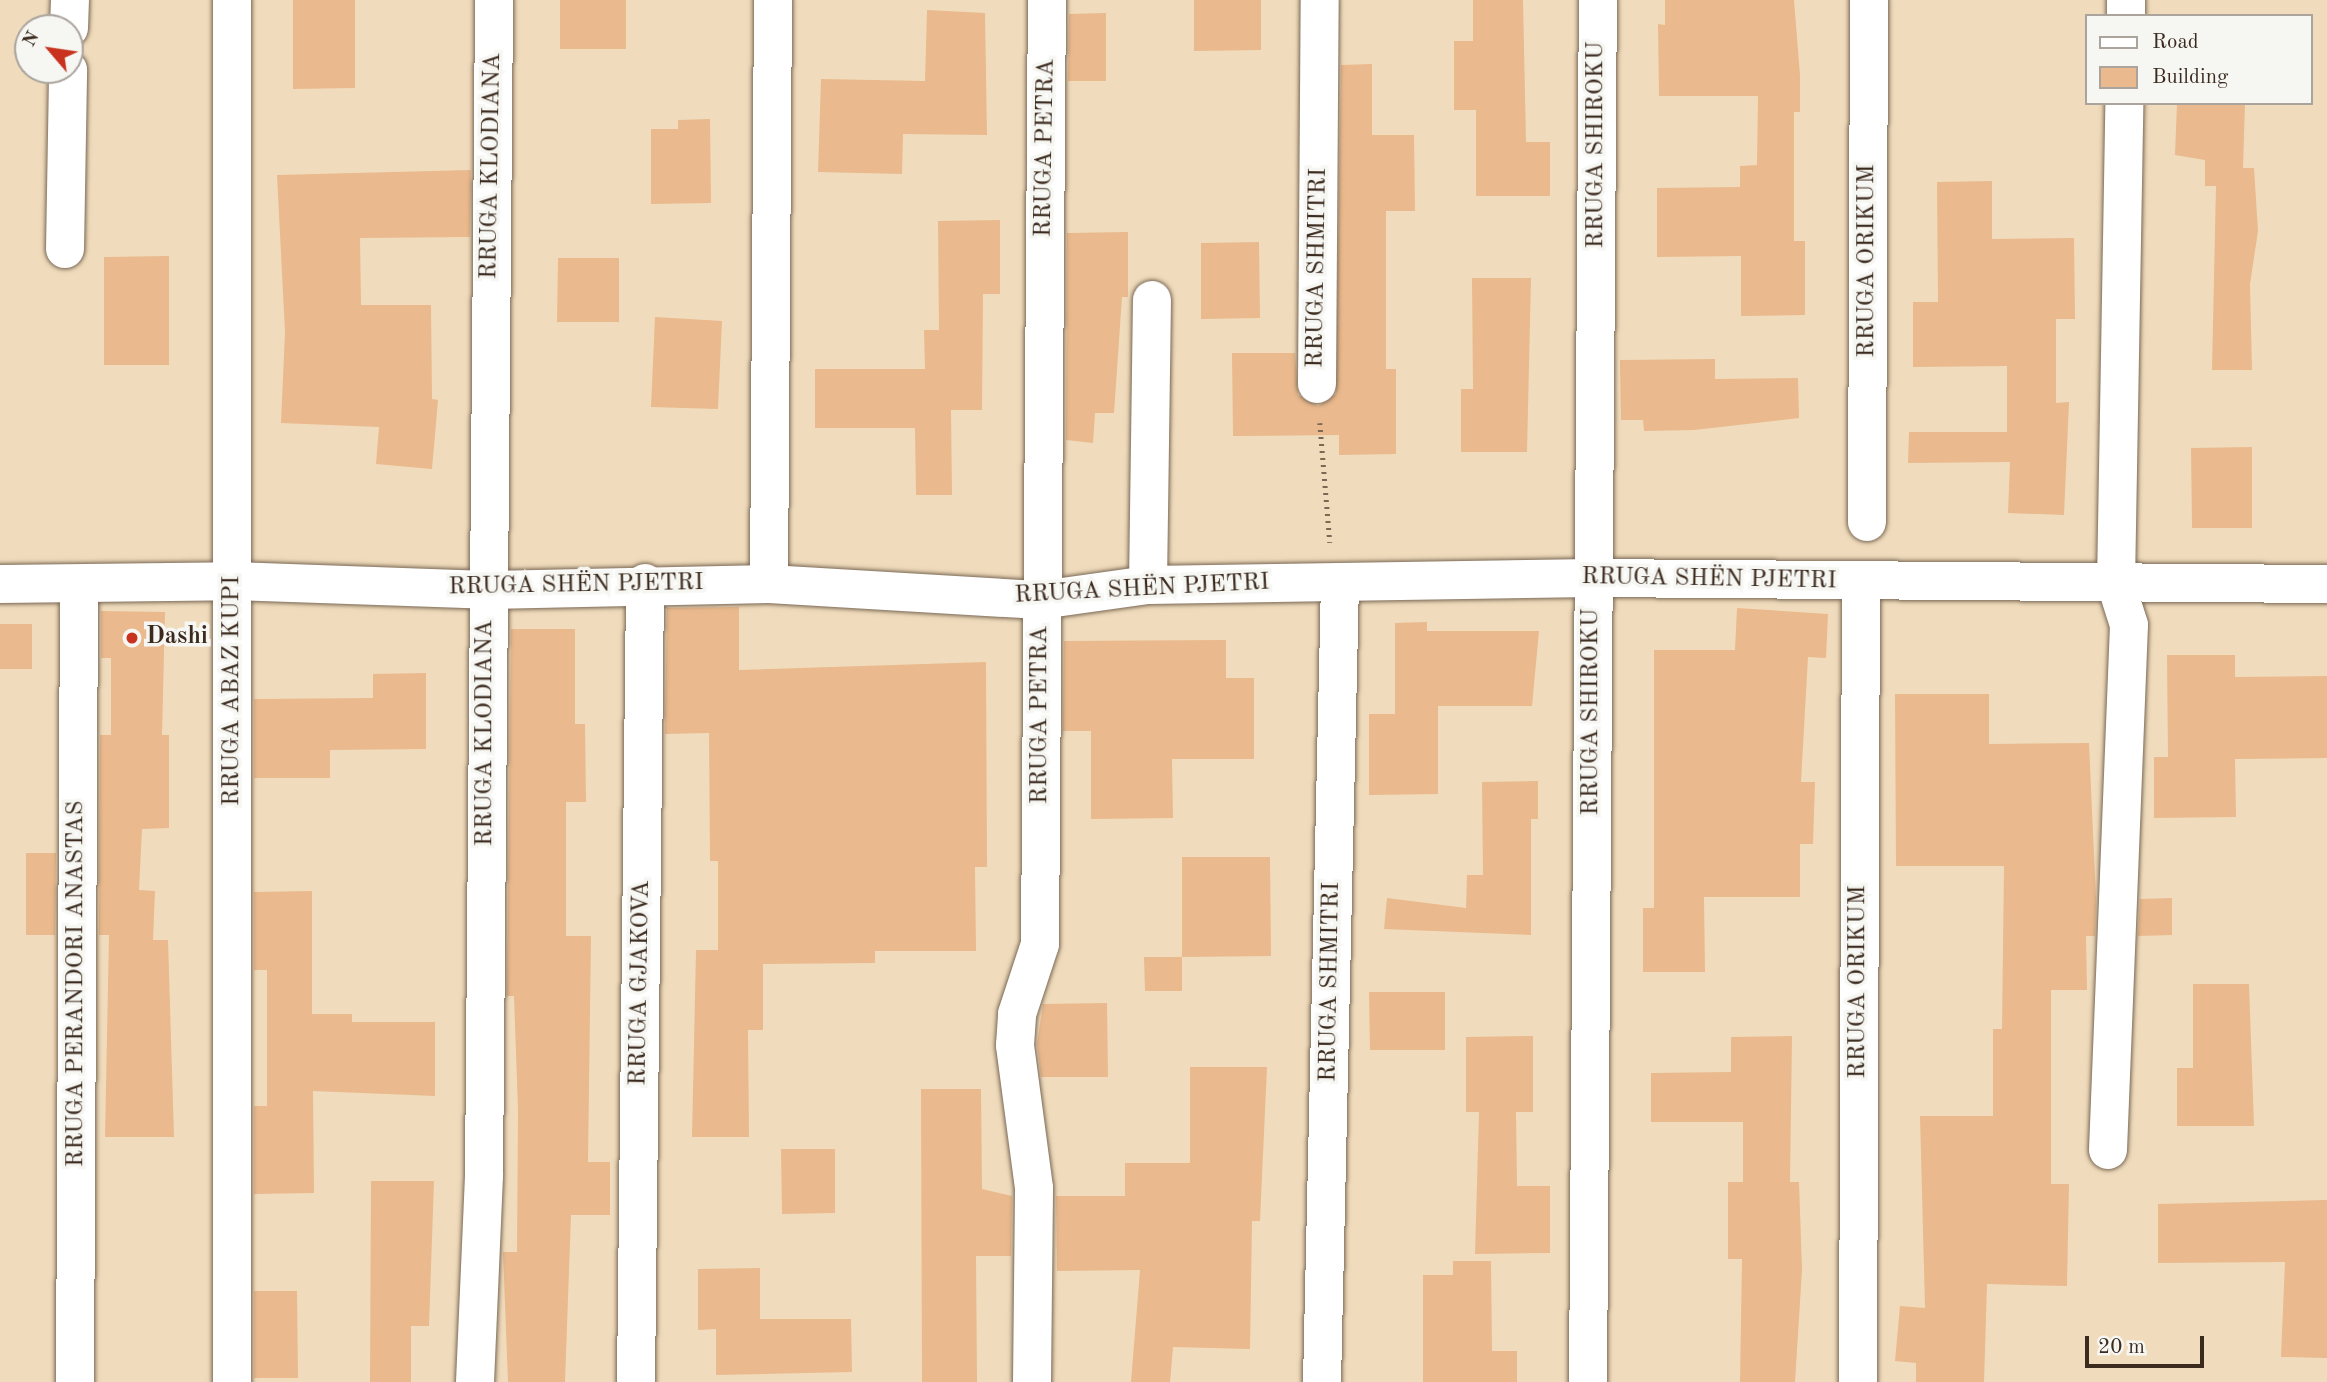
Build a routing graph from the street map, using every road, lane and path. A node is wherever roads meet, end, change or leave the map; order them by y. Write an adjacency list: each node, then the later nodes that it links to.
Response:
1 (232, 0): 16 (street, RRUGA ABAZ KUPI)
2 (495, 0): 26 (street, RRUGA KLODIANA)
3 (773, 0): 22 (street)
4 (1047, 0): 27 (street, RRUGA PETRA)
5 (1320, 0): 12 (street, RRUGA SHMITRI)
6 (1598, 0): 15 (street, RRUGA SHIROKU)
7 (1869, 0): 13 (street, RRUGA ORIKUM)
8 (68, 84): 10 (street)
9 (2124, 105): 23 (street)
10 (65, 249)
11 (1152, 300): 25 (street)
12 (1317, 384): 14 (path, RRUGA SHMITRI)
13 (1867, 522)
14 (1328, 535)
15 (1595, 552): 17 (street, RRUGA SHËN PJETRI); 19 (street, RRUGA SHËN PJETRI); 35 (street, RRUGA SHIROKU)
16 (233, 581): 24 (street, RRUGA SHËN PJETRI); 26 (street, RRUGA SHËN PJETRI); 30 (street, RRUGA ABAZ KUPI)
17 (1861, 582): 23 (street, RRUGA SHËN PJETRI); 36 (street, RRUGA ORIKUM)
18 (645, 583): 22 (street, RRUGA SHËN PJETRI); 26 (street, RRUGA SHËN PJETRI); 32 (street, RRUGA GJAKOVA)
19 (1340, 583): 25 (street, RRUGA SHËN PJETRI); 34 (street, RRUGA SHMITRI)
20 (2327, 583): 23 (street, RRUGA SHËN PJETRI)
21 (0, 584): 24 (street, RRUGA SHËN PJETRI)
22 (769, 584): 27 (street, RRUGA SHËN PJETRI)
23 (2116, 584): 28 (street)
24 (79, 585): 29 (street, RRUGA PERANDORI ANASTAS)
25 (1147, 585): 27 (street, RRUGA SHËN PJETRI)
26 (487, 590): 31 (street, RRUGA KLODIANA)
27 (1041, 600): 33 (street, RRUGA PETRA)
28 (2108, 1150)
29 (75, 1382)
30 (232, 1382)
31 (475, 1382)
32 (636, 1382)
33 (1032, 1382)
34 (1322, 1382)
35 (1588, 1382)
36 (1858, 1382)

